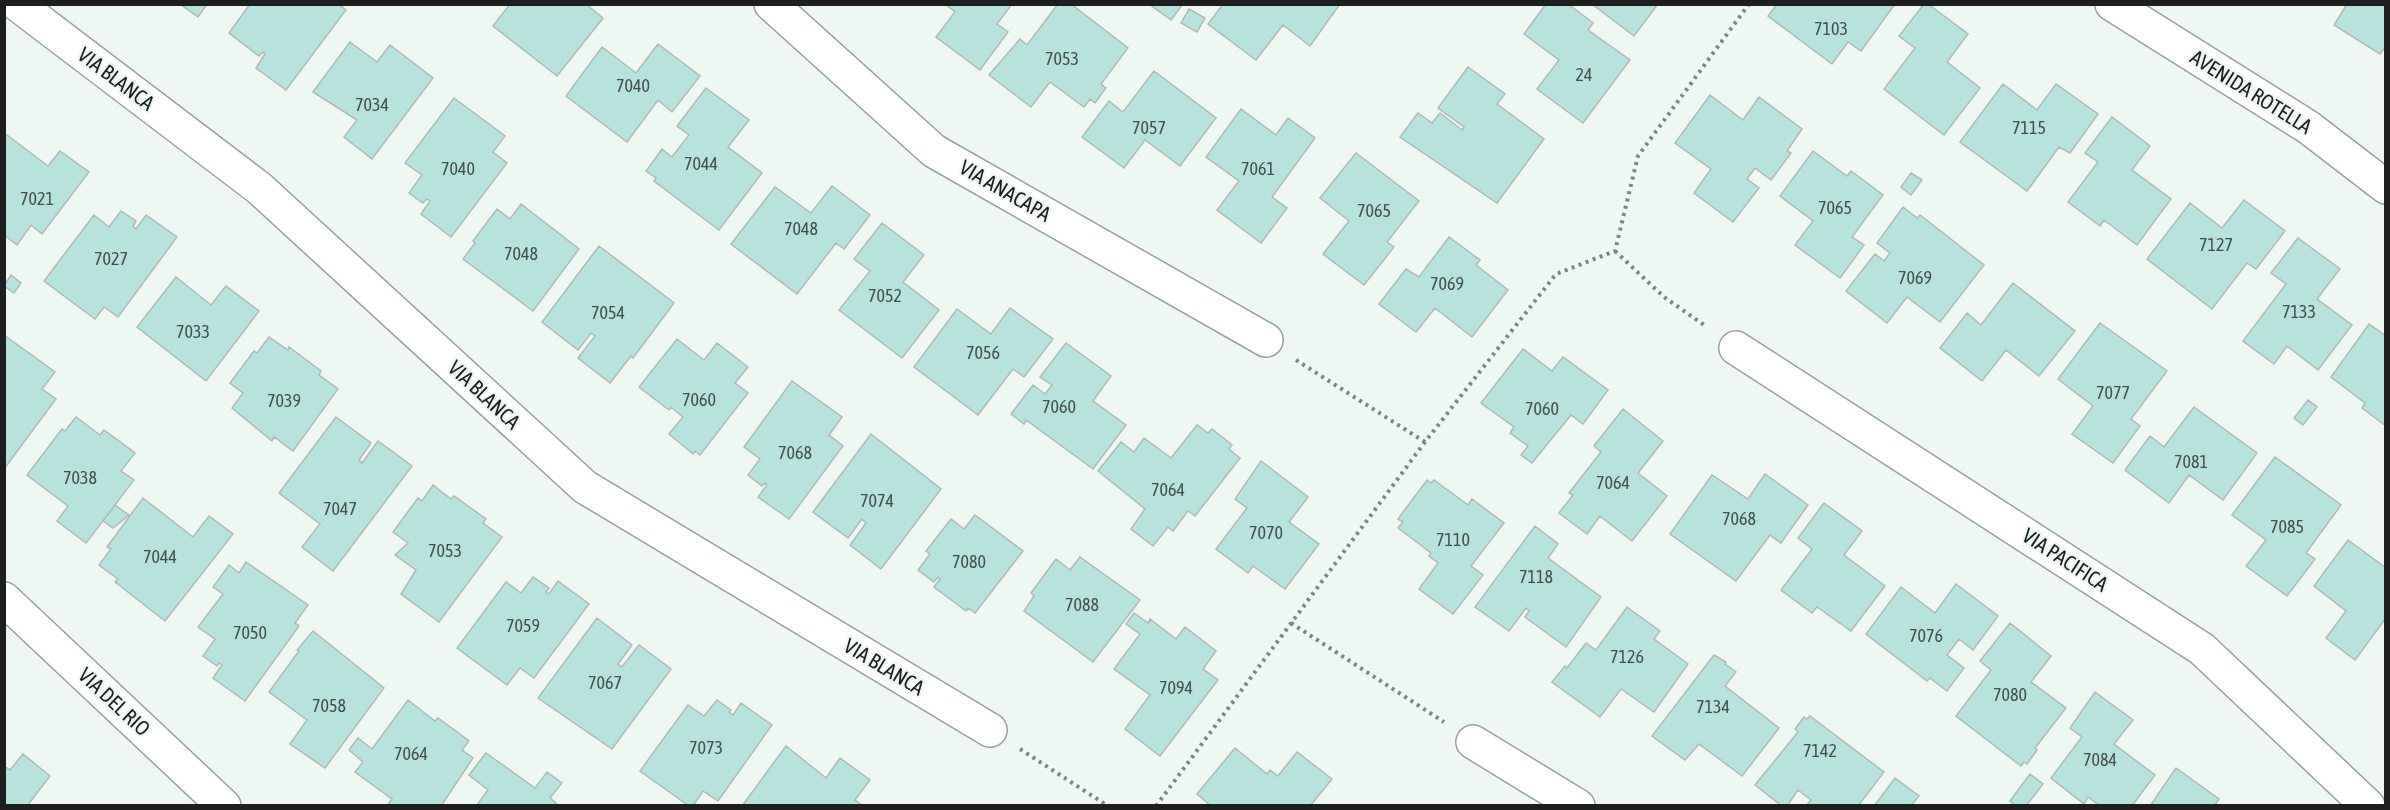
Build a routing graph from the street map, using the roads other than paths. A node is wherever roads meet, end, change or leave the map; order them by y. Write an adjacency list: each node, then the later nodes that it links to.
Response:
1 (17, 4): 8 (street, VIA BLANCA)
2 (771, 4): 5 (street, VIA ANACAPA)
3 (2112, 4): 4 (street, AVENIDA ROTELLA)
4 (2385, 187)
5 (1266, 340)
6 (1736, 348): 12 (street, VIA PACIFICA)
7 (4, 599): 10 (street, VIA DEL RIO)
8 (990, 730)
9 (1473, 742): 11 (street)
10 (224, 806)
11 (1578, 806)
12 (2368, 806)

